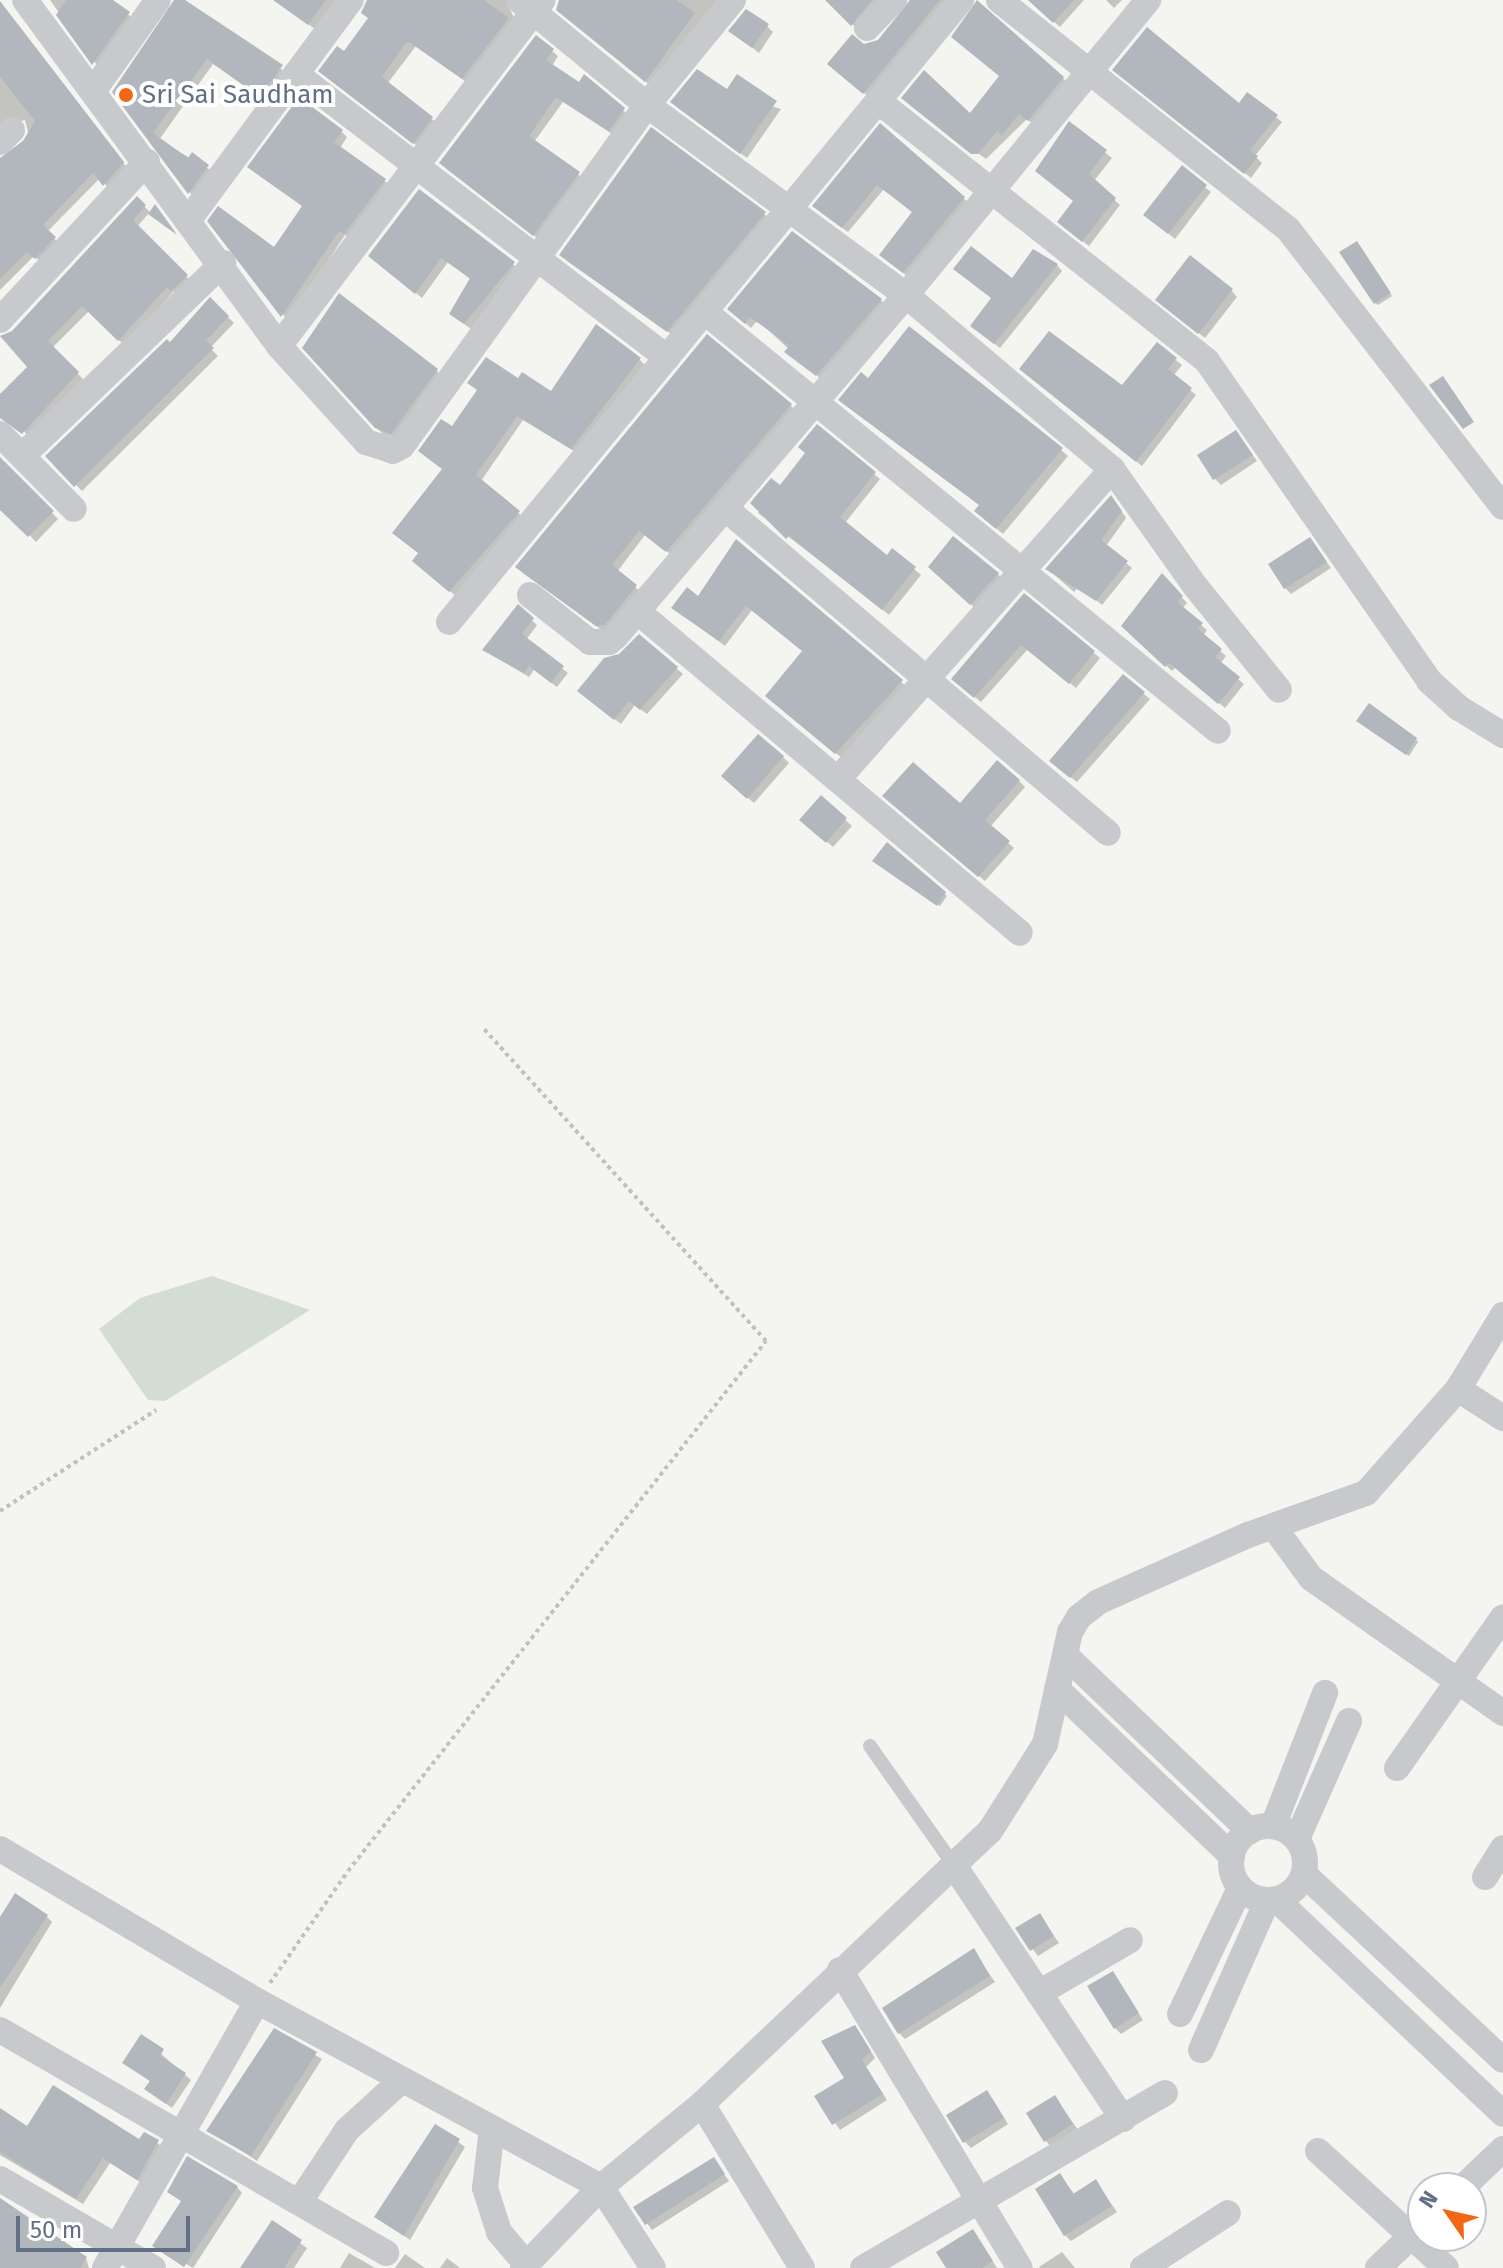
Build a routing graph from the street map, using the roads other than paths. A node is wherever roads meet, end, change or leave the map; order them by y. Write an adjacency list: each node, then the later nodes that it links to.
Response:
1 (25, 0): 13 (street)
2 (158, 0): 13 (street)
3 (351, 0): 12 (street)
4 (733, 0): 15 (street)
5 (894, 0): 10 (street)
6 (961, 0): 14 (street)
7 (999, 0): 11 (street)
8 (1148, 0): 11 (street)
9 (532, 4): 15 (street); 17 (street)
10 (867, 28)
11 (1090, 72): 18 (street); 32 (street)
12 (296, 74): 17 (street); 20 (street)
13 (94, 90): 16 (street)
14 (878, 101): 18 (street); 19 (street)
15 (647, 105): 19 (street); 21 (street)
16 (147, 162): 20 (street); 25 (street)
17 (417, 165): 21 (street); 26 (street)
18 (991, 192): 23 (street); 42 (street)
19 (787, 206): 23 (street); 24 (street)
20 (190, 218): 22 (street)
21 (537, 257): 26 (street); 27 (street)
22 (223, 263): 26 (street); 30 (street)
23 (906, 295): 28 (street); 31 (street)
24 (705, 312): 27 (street); 28 (street)
25 (0, 320)
26 (279, 346)
27 (667, 358): 38 (street)
28 (815, 402): 33 (street); 35 (street)
29 (0, 434): 30 (street)
30 (22, 456): 34 (street)
31 (1112, 469): 35 (street); 40 (street)
32 (1503, 507)
33 (725, 508): 37 (street); 39 (street)
34 (74, 509)
35 (1023, 572): 39 (street); 41 (street)
36 (530, 595): 37 (street)
37 (637, 611): 43 (street)
38 (449, 622)
39 (927, 680): 43 (street); 44 (street)
40 (1279, 690)
41 (1218, 731)
42 (1503, 735)
43 (838, 779): 45 (street)
44 (1108, 833)
45 (1020, 933)
46 (1503, 1315): 47 (street)
47 (1458, 1389): 48 (street); 49 (street)
48 (1503, 1418)
49 (1273, 1526): 51 (street); 52 (street)
50 (1503, 1617): 52 (street)
51 (1066, 1656): 53 (street); 59 (street)
52 (1460, 1682): 55 (street); 58 (street)
53 (1057, 1689): 63 (street); 64 (street)
54 (1325, 1693): 59 (street)
55 (1503, 1713)
56 (1349, 1721): 60 (street)
57 (870, 1746): 64 (lane)
58 (1397, 1768)
59 (1261, 1828): 60 (street); 63 (street)
60 (1297, 1839): 65 (street)
61 (1503, 1848): 66 (street)
62 (0, 1849): 72 (street)
63 (1232, 1856): 67 (street)
64 (955, 1867): 70 (street); 71 (street)
65 (1304, 1874): 68 (street); 76 (street)
66 (1485, 1877)
67 (1240, 1888): 68 (street); 73 (street)
68 (1272, 1900): 75 (street); 80 (street)
69 (1130, 1940): 71 (street)
70 (840, 1970): 79 (street); 89 (street)
71 (1039, 1993): 81 (street)
72 (257, 2001): 77 (street); 83 (street)
73 (1180, 2014)
74 (0, 2030): 83 (street)
75 (1201, 2050)
76 (1503, 2060)
77 (402, 2080): 82 (street); 90 (street)
78 (1165, 2093): 81 (street)
79 (702, 2104): 88 (street); 100 (street)
80 (1503, 2114)
81 (1123, 2119): 89 (street)
82 (492, 2129): 88 (street); 97 (street)
83 (184, 2134): 90 (street); 96 (street)
84 (1503, 2149): 86 (street)
85 (1318, 2151): 92 (street)
86 (1479, 2172)
87 (0, 2179): 96 (street)
88 (601, 2187): 97 (street); 99 (street)
89 (982, 2199): 101 (street); 102 (street)
90 (300, 2201): 95 (street)
91 (1228, 2213): 103 (street)
92 (1407, 2223)
93 (1407, 2240): 104 (street)
94 (1433, 2252): 105 (street)
95 (386, 2253)
96 (111, 2258): 98 (street)
97 (525, 2266)
98 (153, 2268)
99 (653, 2268)
100 (802, 2268)
101 (863, 2268)
102 (1020, 2268)
103 (1143, 2268)
104 (1378, 2268)
105 (1446, 2268)

